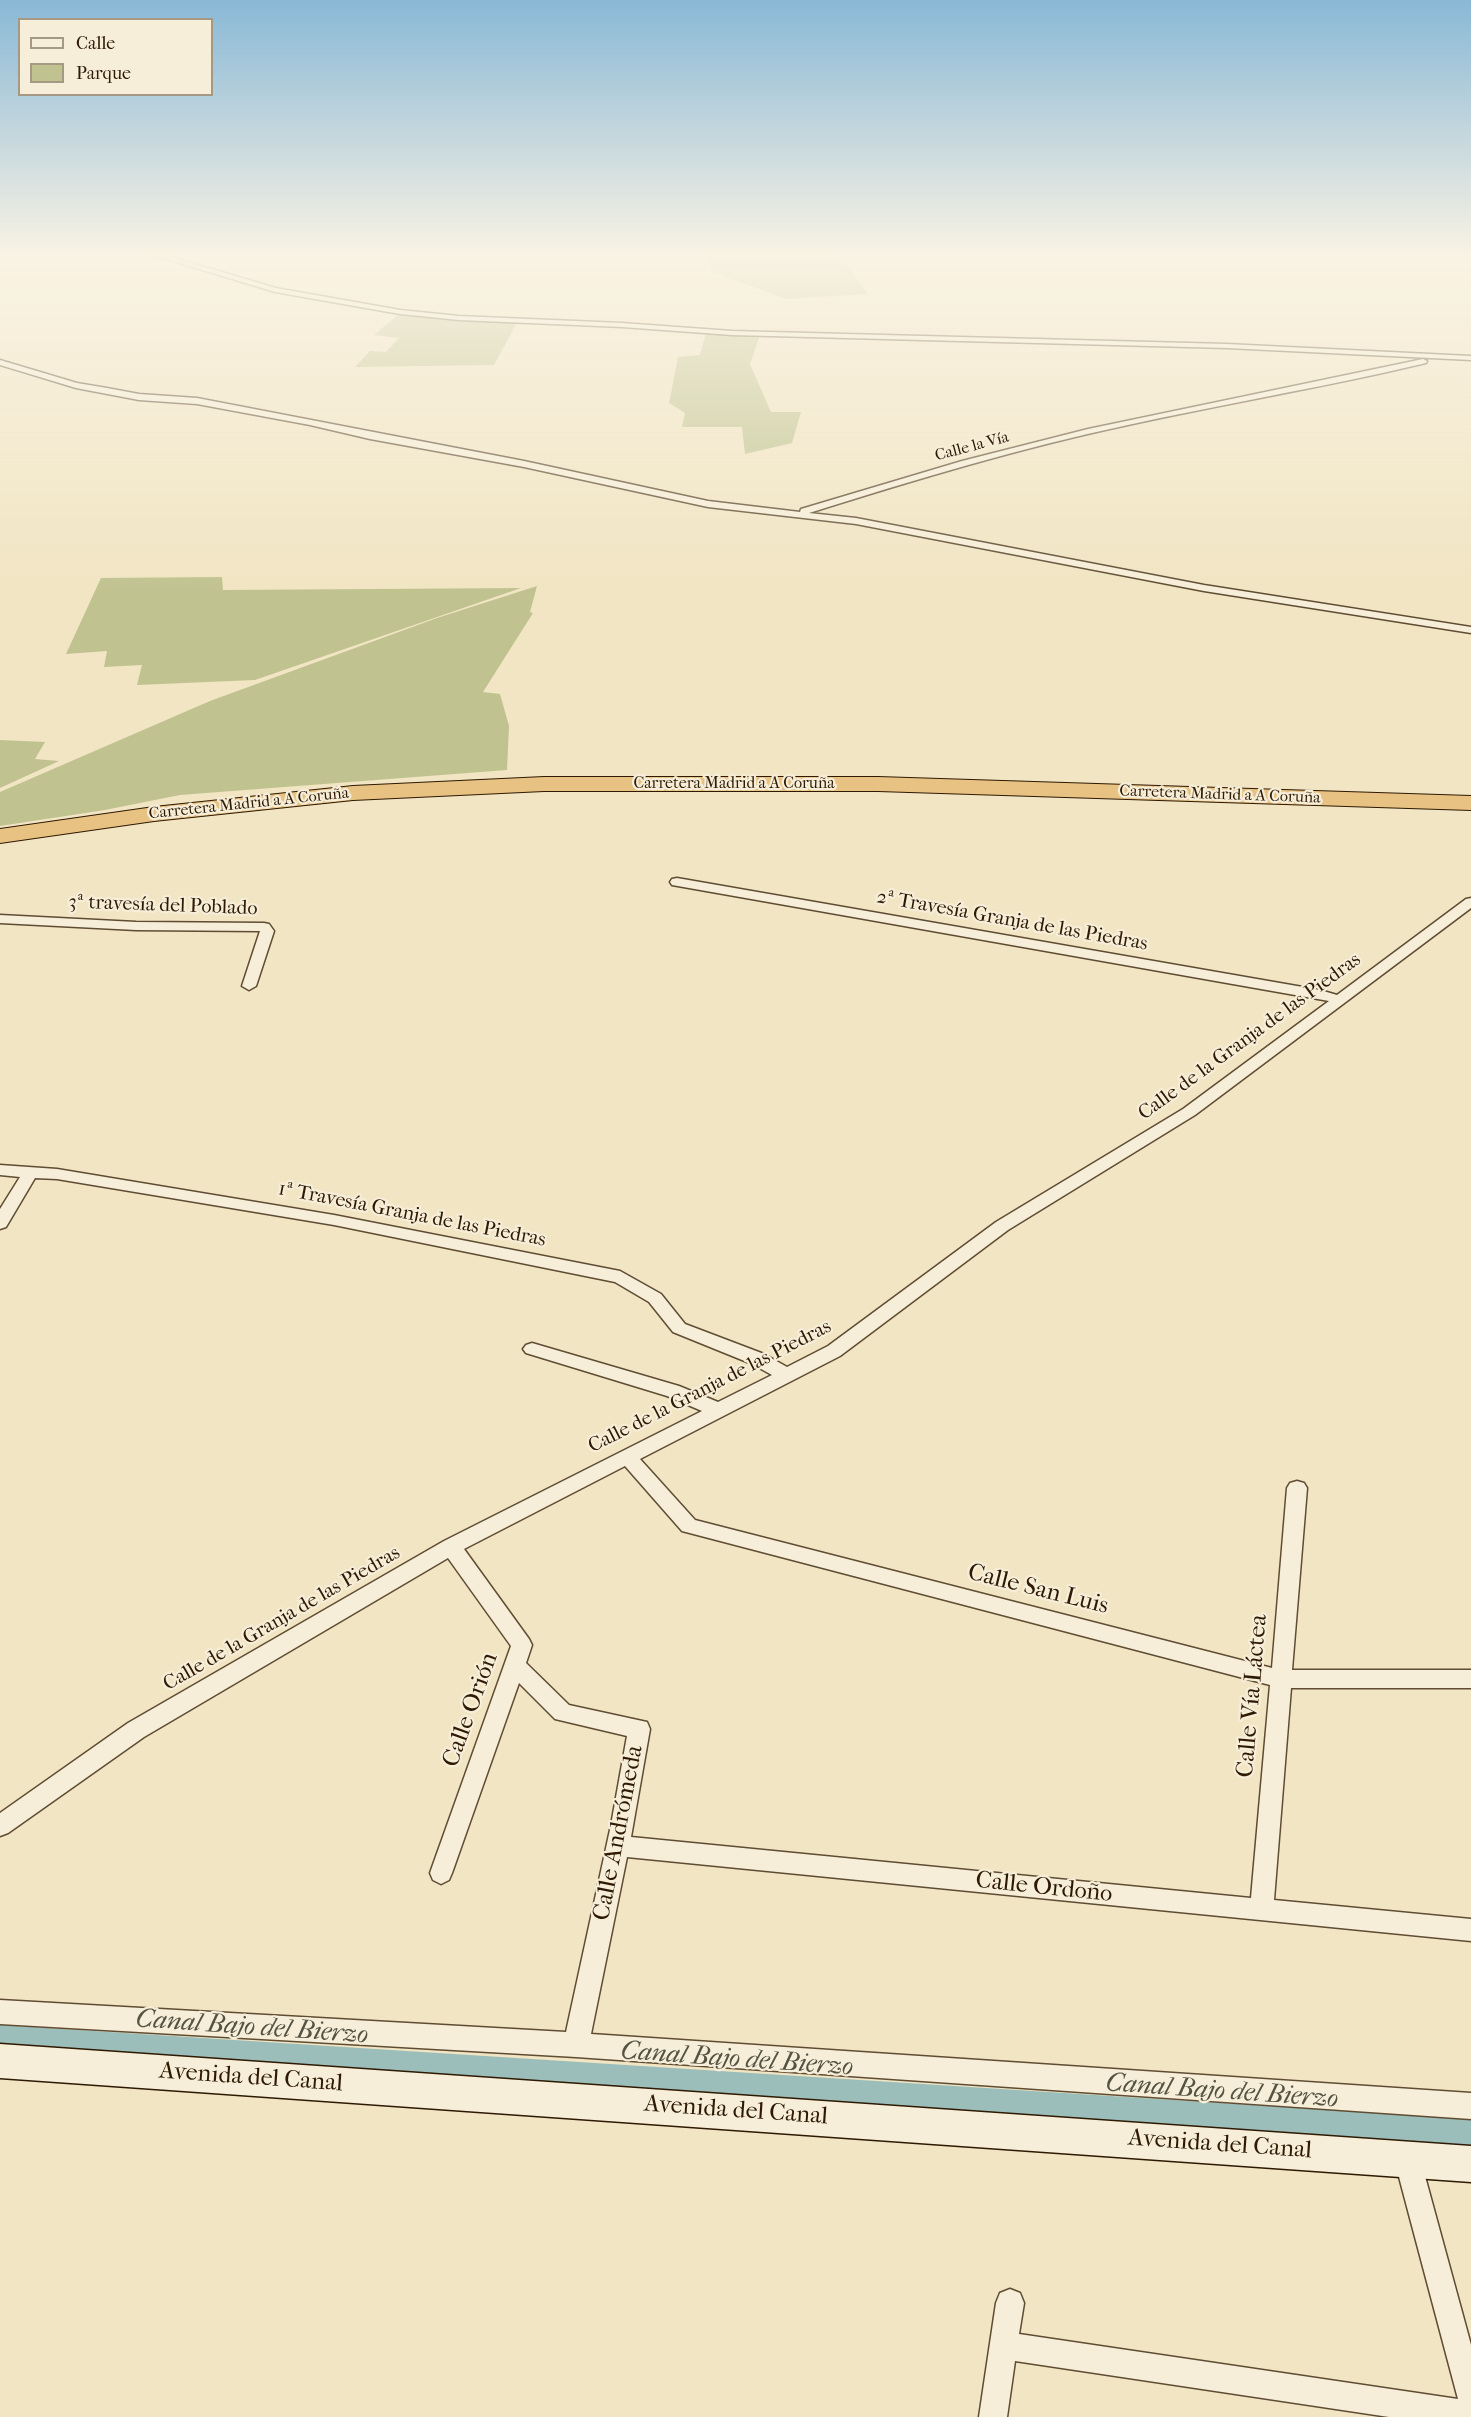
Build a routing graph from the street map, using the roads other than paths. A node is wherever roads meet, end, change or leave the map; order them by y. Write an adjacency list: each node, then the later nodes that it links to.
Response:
1 (16, 367): 3 (street)
2 (1400, 367): 3 (street, Calle la Vía)
3 (798, 513): 4 (street)
4 (1471, 630)
5 (1471, 803): 6 (highway, Carretera Madrid a A Coruña)
6 (0, 836)
7 (676, 882): 11 (street, 2ª Travesía Granja de las Piedras)
8 (1471, 902): 11 (street, Calle de la Granja de las Piedras)
9 (0, 919): 10 (street, 3ª travesía del Poblado)
10 (249, 986)
11 (1340, 1000): 16 (street, Calle de la Granja de las Piedras)
12 (0, 1170): 13 (street, 1ª Travesía Granja de las Piedras)
13 (30, 1173): 14 (street); 16 (street, 1ª Travesía Granja de las Piedras)
14 (0, 1223)
15 (532, 1349): 17 (street)
16 (786, 1375): 17 (street, Calle de la Granja de las Piedras)
17 (718, 1410): 18 (street, Calle de la Granja de las Piedras)
18 (627, 1456): 20 (street, Calle de la Granja de las Piedras); 22 (street, Calle San Luis)
19 (1297, 1488): 22 (street, Calle Vía Láctea)
20 (451, 1547): 21 (street, Calle Orión); 24 (street, Calle de la Granja de las Piedras)
21 (515, 1665): 25 (street, Calle Andrómeda); 26 (street, Calle Orión)
22 (1280, 1678): 23 (street, Calle San Luis); 27 (street, Calle Vía Láctea)
23 (1471, 1679)
24 (0, 1826)
25 (618, 1846): 27 (street, Calle Ordoño); 30 (street, Calle Andrómeda)
26 (441, 1873)
27 (1262, 1909): 28 (street, Calle Ordoño)
28 (1471, 1930)
29 (0, 2012): 30 (street)
30 (576, 2045): 32 (street)
31 (0, 2061): 33 (street, Avenida del Canal)
32 (1471, 2106)
33 (1407, 2158): 34 (street, Avenida del Canal); 37 (street)
34 (1471, 2164)
35 (1010, 2303): 36 (street)
36 (1004, 2346): 38 (street); 39 (street)
37 (1471, 2397)
38 (1471, 2415)
39 (993, 2417)

